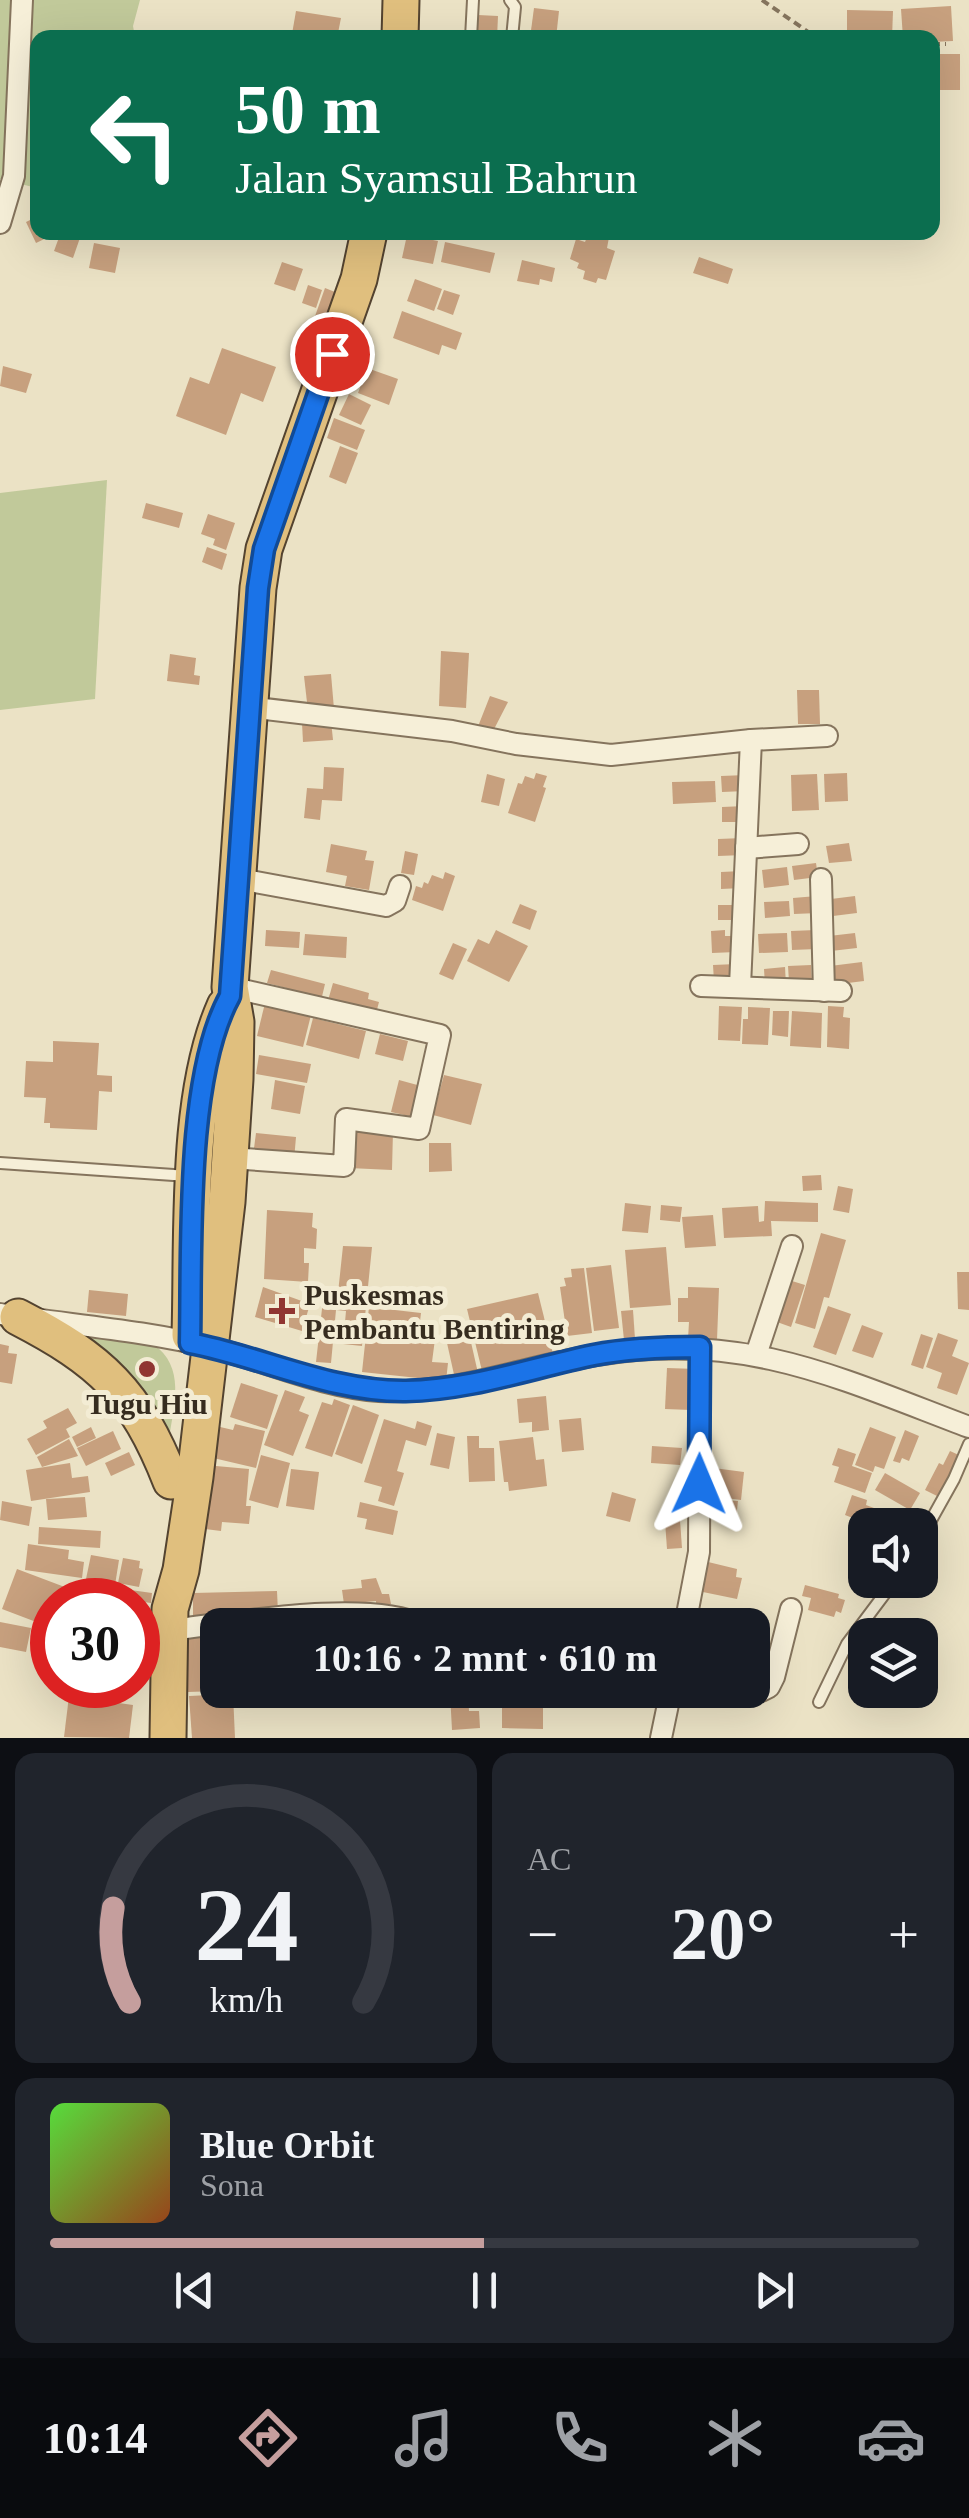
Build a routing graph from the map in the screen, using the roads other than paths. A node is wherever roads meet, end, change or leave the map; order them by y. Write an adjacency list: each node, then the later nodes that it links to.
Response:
1 (22, 0): 8 (street)
2 (402, 0): 5 (highway)
3 (473, 0): 6 (lane)
4 (510, 0): 7 (lane)
5 (400, 30)
6 (471, 30)
7 (513, 30)
8 (0, 223)
9 (367, 240): 10 (highway)
10 (248, 706): 12 (street); 15 (highway)
11 (827, 736): 12 (street)
12 (751, 740): 14 (street)
13 (798, 844): 14 (street)
14 (746, 848): 19 (street)
15 (239, 879): 17 (street); 20 (highway)
16 (821, 879): 19 (street)
17 (400, 886)
18 (701, 986): 19 (street)
19 (740, 986)
20 (230, 992): 21 (highway); 21 (street); 23 (highway)
21 (230, 1158): 26 (highway)
22 (0, 1163): 23 (lane)
23 (194, 1177): 26 (highway)
24 (792, 1246): 28 (street)
25 (9, 1316): 26 (street); 31 (highway)
26 (200, 1345): 27 (street); 31 (highway); 37 (highway)
27 (700, 1347): 28 (street); 35 (street)
28 (756, 1355): 29 (street)
29 (969, 1428)
30 (969, 1444): 32 (lane)
31 (171, 1481): 34 (highway)
32 (938, 1508)
33 (882, 1598): 42 (lane)
34 (160, 1603)
35 (687, 1608)
36 (790, 1609): 41 (street)
37 (160, 1617)
38 (200, 1618): 39 (street)
39 (160, 1619)
40 (160, 1632): 44 (highway)
41 (770, 1685)
42 (819, 1702)
43 (667, 1708): 45 (street)
44 (168, 1738)
45 (661, 1738)

